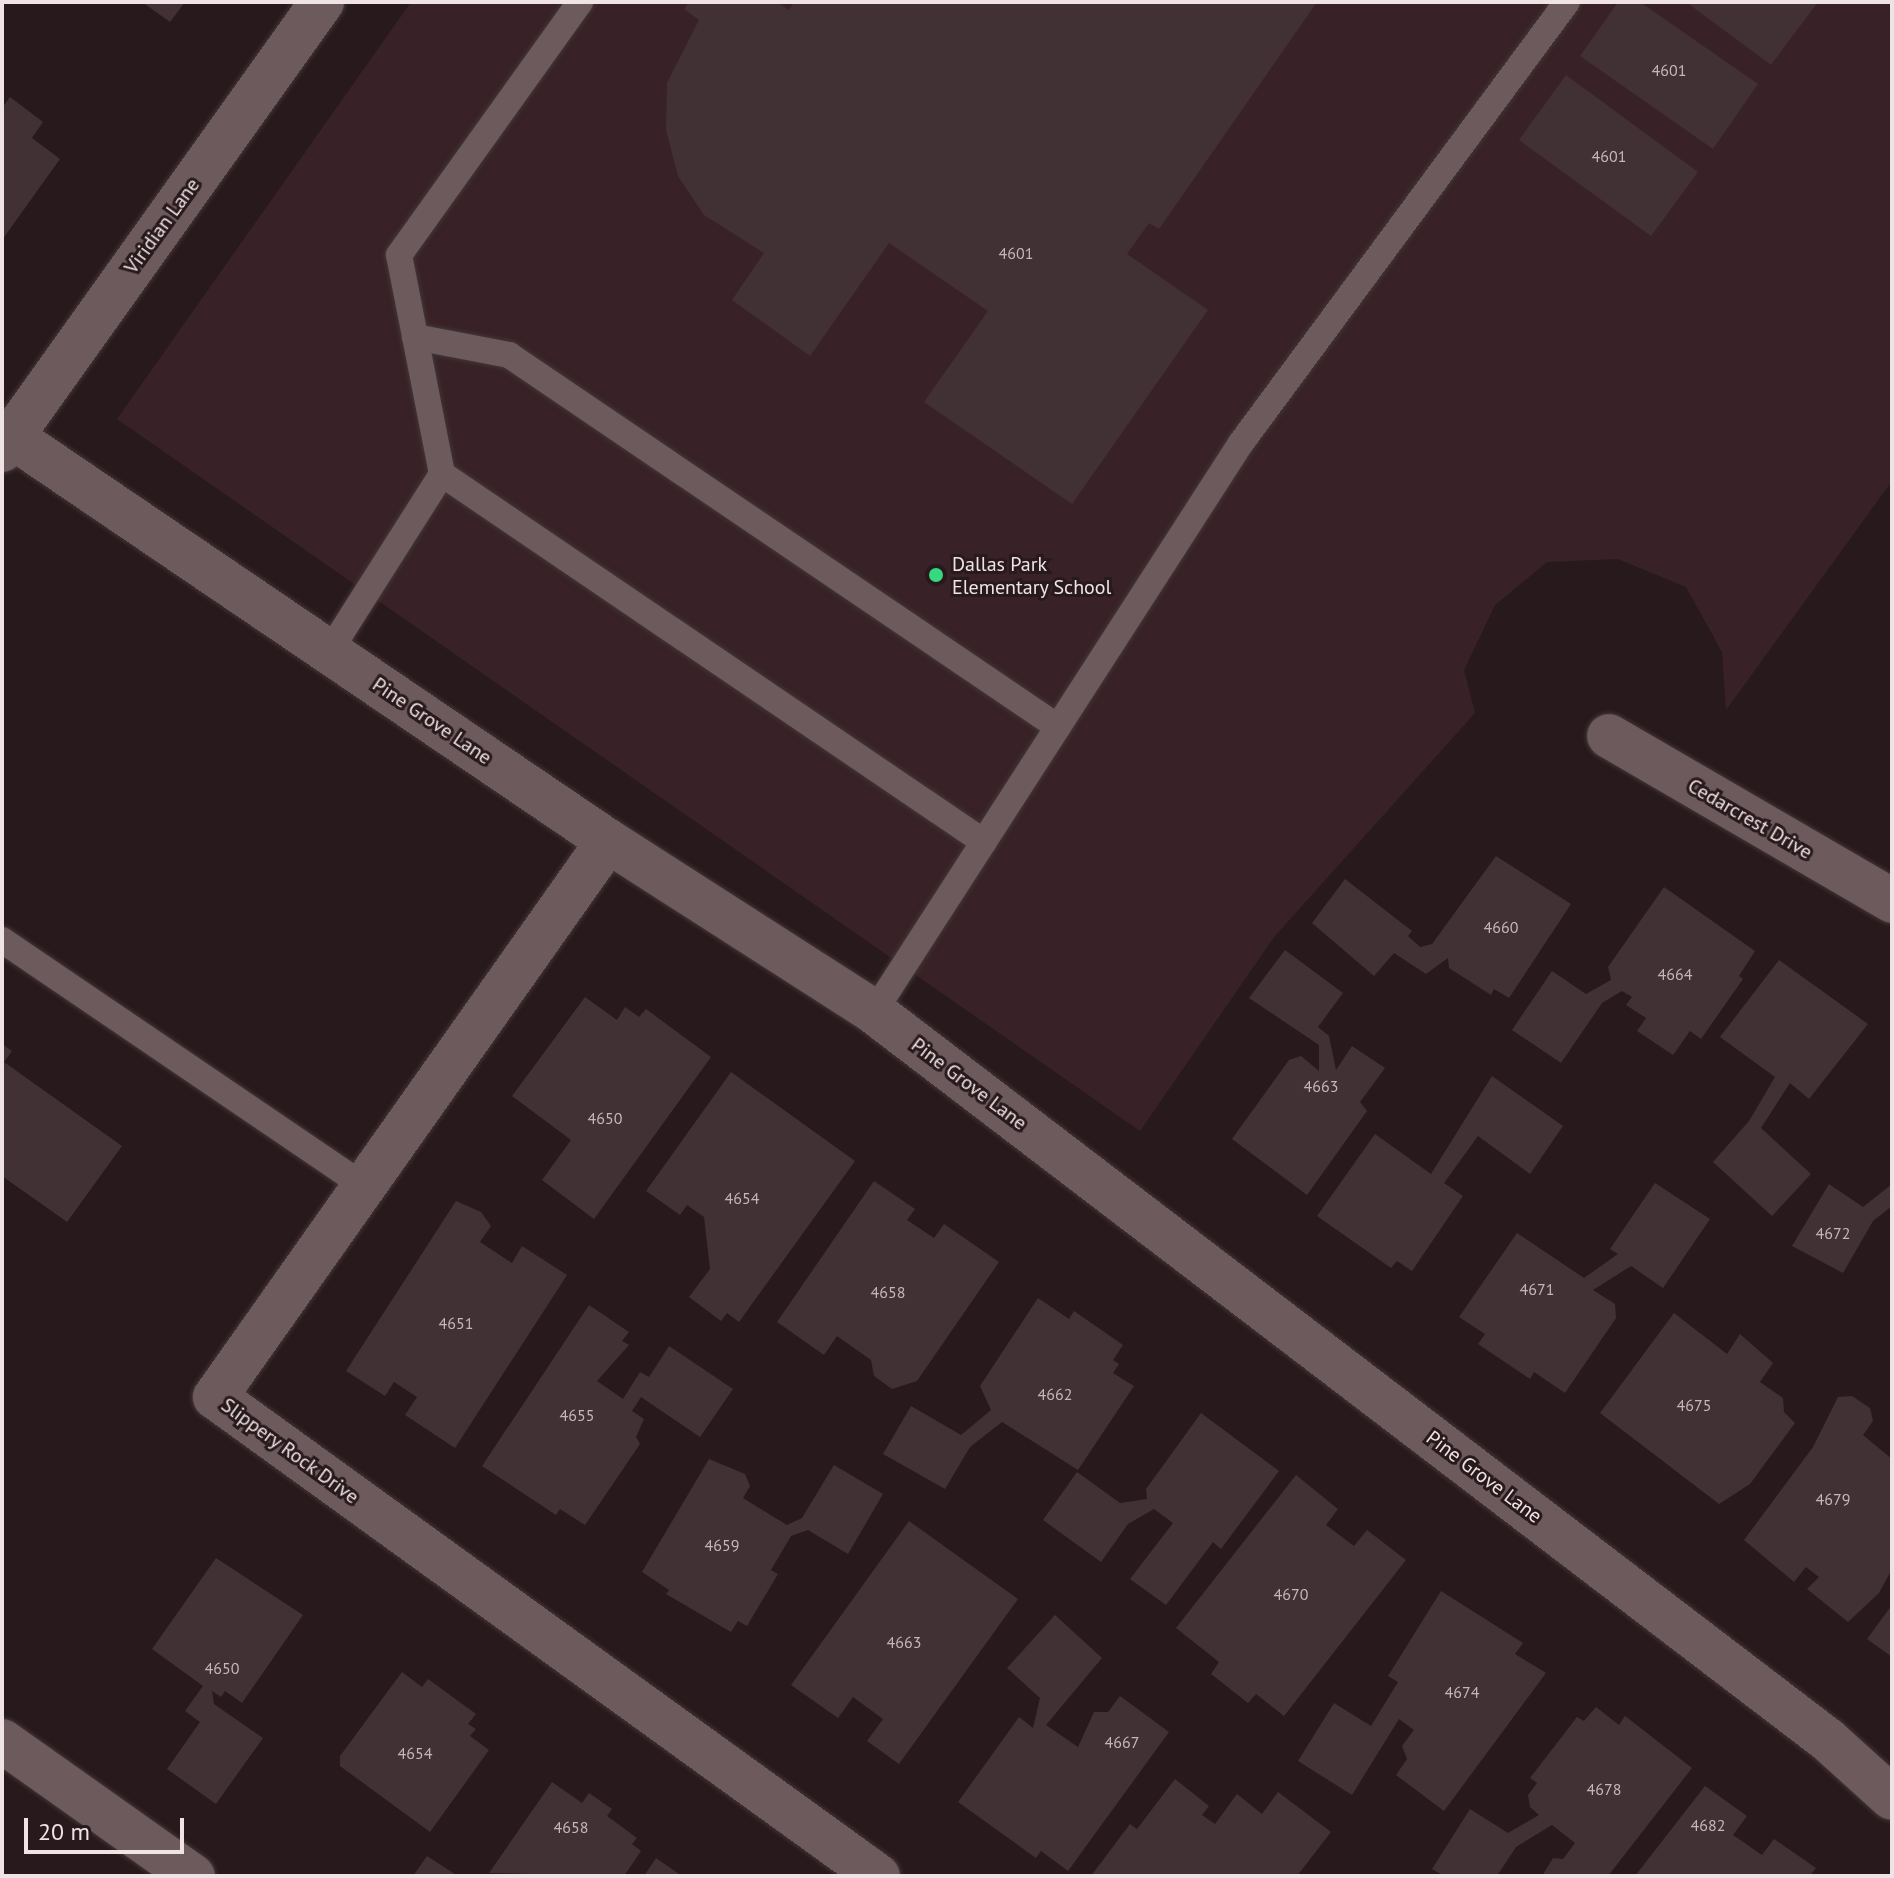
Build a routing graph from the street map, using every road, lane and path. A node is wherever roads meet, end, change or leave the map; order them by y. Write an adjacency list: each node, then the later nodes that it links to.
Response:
1 (322, 2): 5 (street, Viridian Lane)
2 (580, 2): 4 (lane)
3 (1567, 2): 8 (lane)
4 (415, 337): 6 (lane); 8 (lane)
5 (5, 439): 7 (street, Pine Grove Lane)
6 (442, 474): 7 (lane); 11 (lane)
7 (329, 652): 10 (street, Pine Grove Lane)
8 (1058, 727): 11 (lane)
9 (1609, 736): 12 (street, Cedarcrest Drive)
10 (608, 841): 14 (street, Pine Grove Lane); 15 (street, Slippery Rock Drive)
11 (984, 842): 14 (lane)
12 (1892, 901)
13 (2, 940): 15 (lane)
14 (874, 1012): 17 (street, Pine Grove Lane)
15 (364, 1186): 19 (street, Slippery Rock Drive)
16 (2, 1741): 18 (street)
17 (1892, 1798)
18 (193, 1876)
19 (878, 1876)

